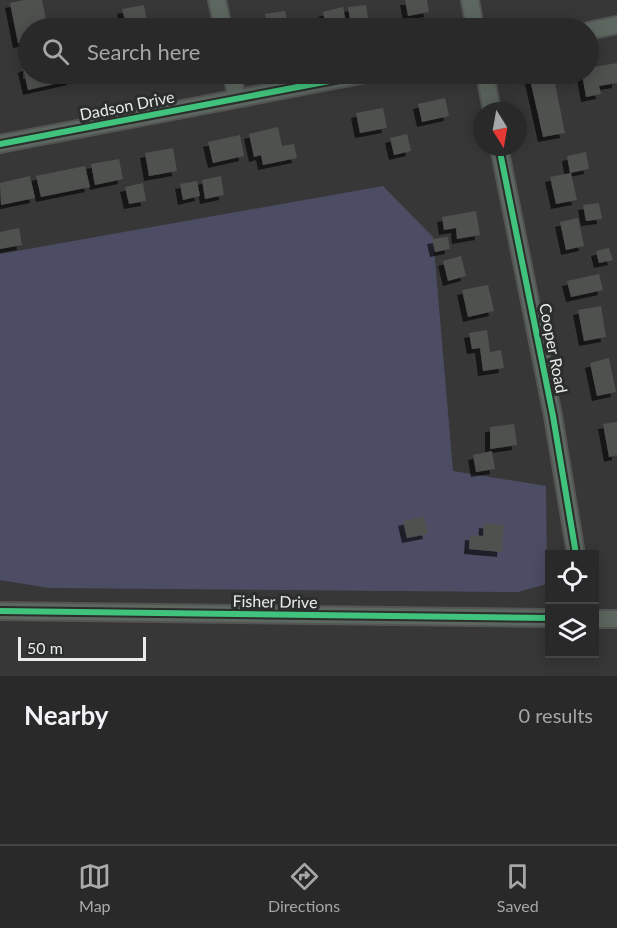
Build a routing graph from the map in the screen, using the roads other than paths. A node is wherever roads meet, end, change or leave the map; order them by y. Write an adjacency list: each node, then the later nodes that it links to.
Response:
1 (218, 0): 3 (street)
2 (470, 0): 4 (street)
3 (221, 18)
4 (473, 18)
5 (617, 25): 6 (street)
6 (599, 29)
7 (234, 84): 10 (street)
8 (312, 84): 10 (street, Dadson Drive)
9 (486, 84): 11 (street)
10 (237, 98): 12 (street, Dadson Drive)
11 (490, 102)
12 (0, 144)
13 (501, 156): 14 (street, Cooper Road)
14 (575, 550)
15 (0, 611): 16 (street, Fisher Drive)
16 (545, 618)
17 (599, 619): 18 (street)
18 (617, 619)

